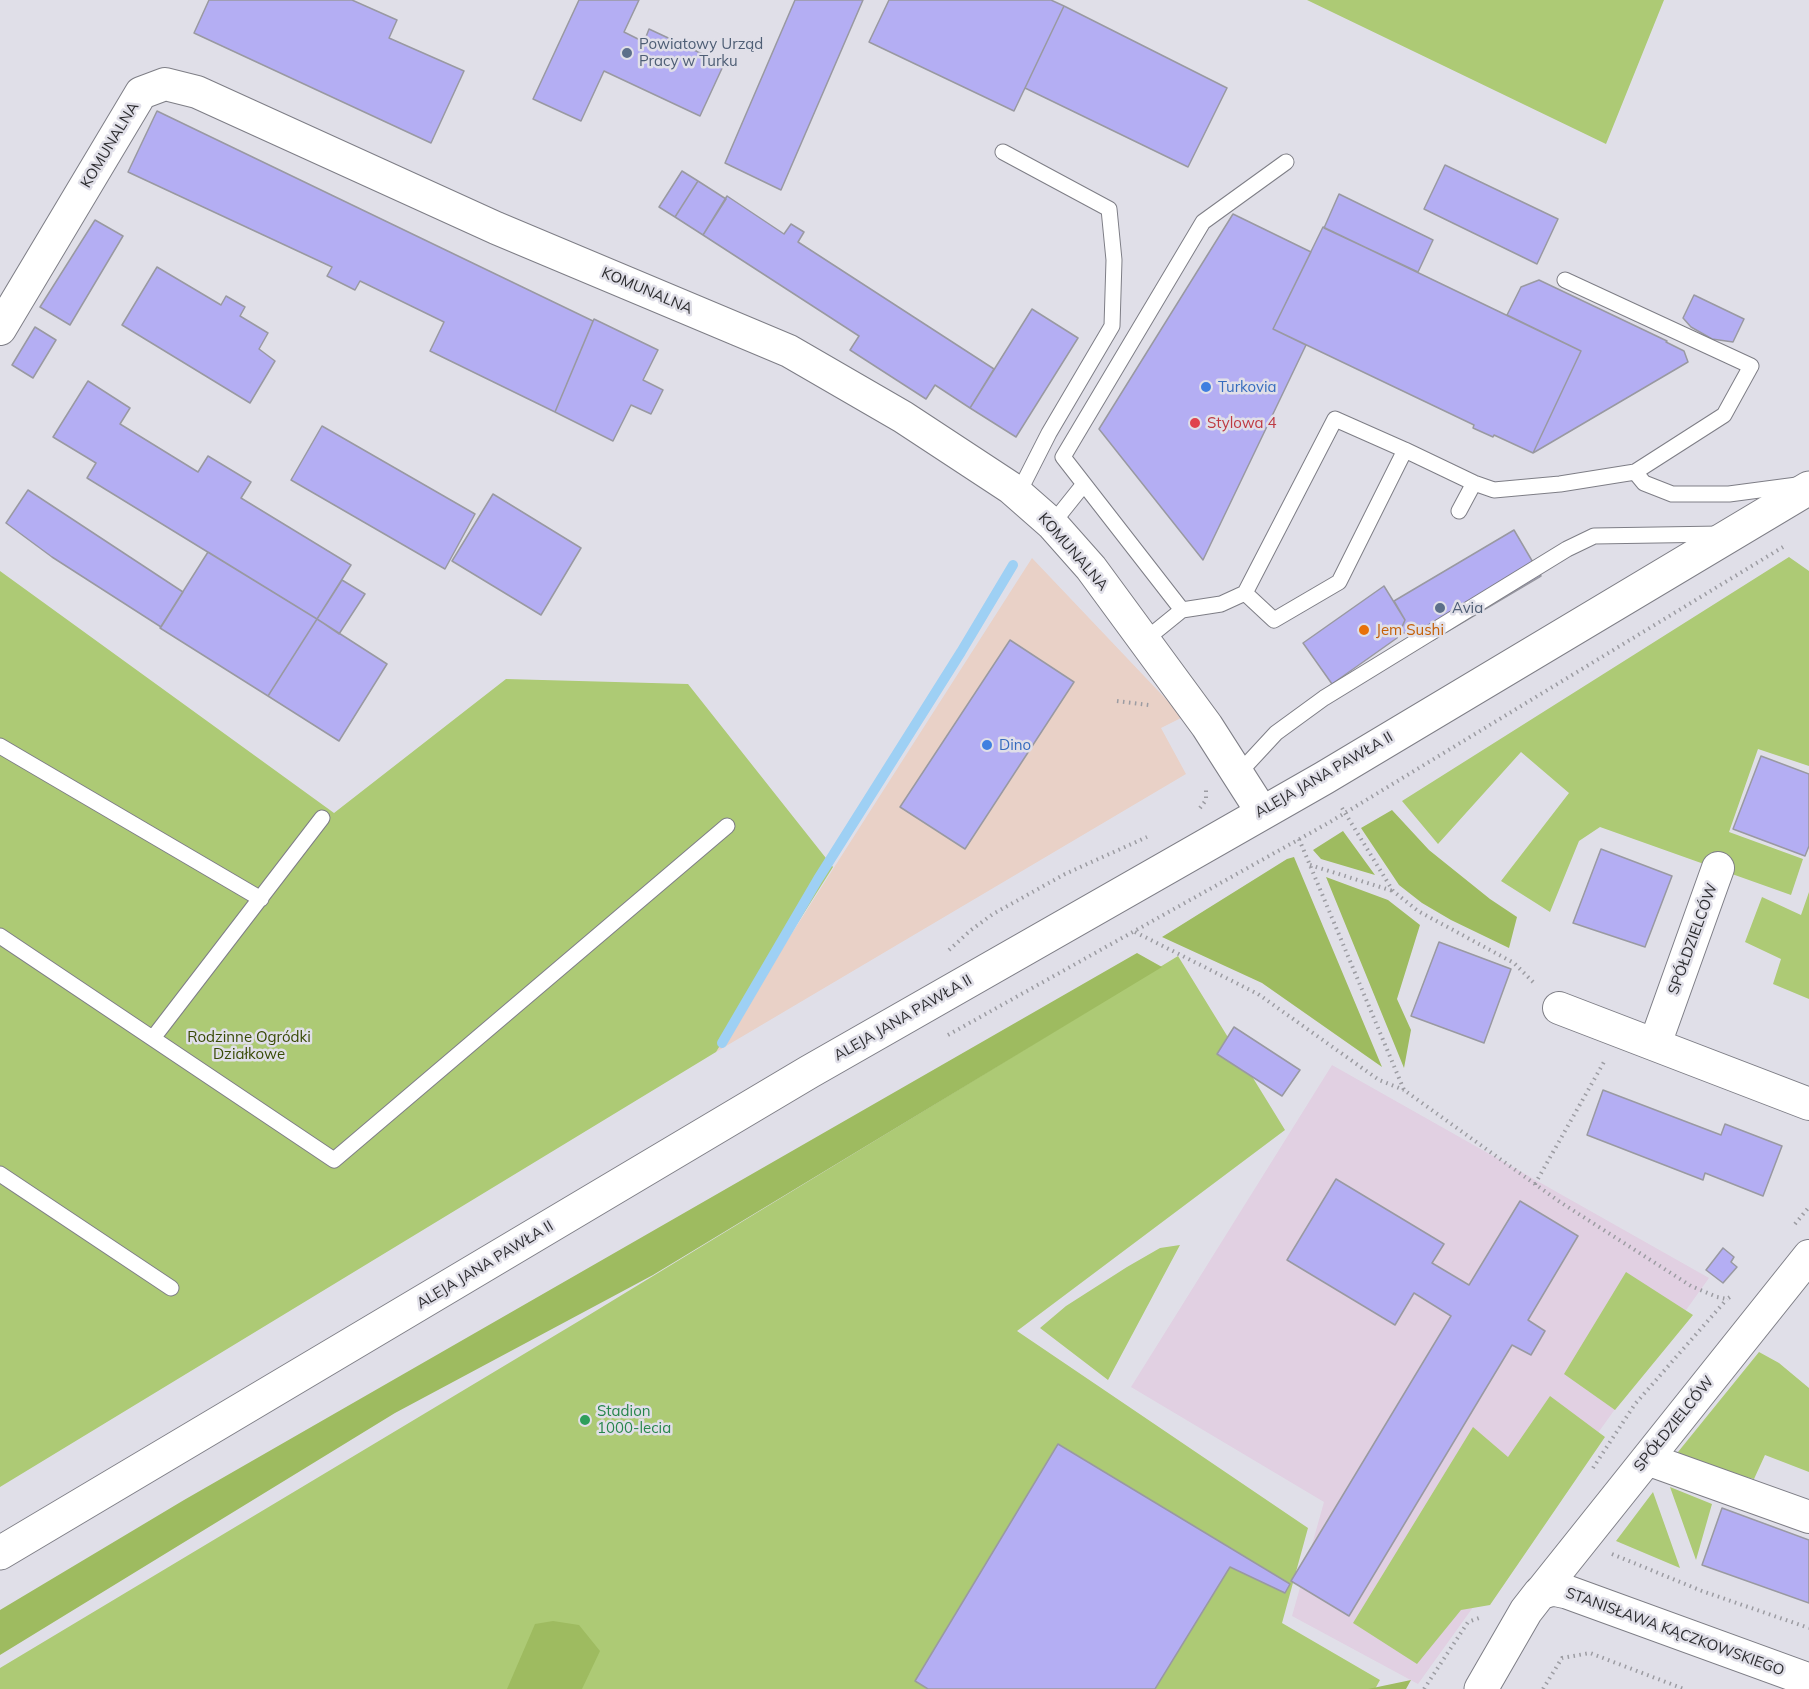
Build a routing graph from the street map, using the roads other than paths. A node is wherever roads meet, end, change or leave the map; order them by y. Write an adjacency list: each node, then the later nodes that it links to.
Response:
1 (1003, 153): 10 (lane)
2 (1286, 162): 8 (lane)
3 (1565, 280): 6 (lane)
4 (0, 329): 10 (street, KOMUNALNA)
5 (1405, 450): 7 (lane); 14 (lane); 14 (lane)
6 (1635, 472): 7 (lane); 9 (lane)
7 (1474, 483): 11 (lane)
8 (1084, 484): 12 (lane); 15 (lane)
9 (1809, 485): 13 (main road, ALEJA JANA PAWŁA II)
10 (1018, 494): 12 (street, KOMUNALNA)
11 (1459, 511)
12 (1052, 524): 16 (street, KOMUNALNA)
13 (1733, 534): 18 (lane); 19 (main road, ALEJA JANA PAWŁA II)
14 (1245, 593): 15 (lane)
15 (1182, 610): 16 (lane)
16 (1145, 640): 18 (street, KOMUNALNA)
17 (0, 747): 23 (lane)
18 (1238, 774): 19 (street, KOMUNALNA)
19 (1262, 812): 34 (main road, ALEJA JANA PAWŁA II)
20 (322, 818): 23 (lane)
21 (727, 826): 26 (lane)
22 (1718, 868): 27 (street, SPÓŁDZIELCÓW)
23 (261, 899): 26 (lane)
24 (0, 936): 26 (lane)
25 (1559, 1008): 27 (street)
26 (153, 1038)
27 (1655, 1044): 28 (street)
28 (1809, 1104)
29 (0, 1174): 31 (lane)
30 (1809, 1256): 32 (street, SPÓŁDZIELCÓW)
31 (171, 1288)
32 (1647, 1459): 33 (street); 35 (street, SPÓŁDZIELCÓW)
33 (1809, 1518)
34 (0, 1553)
35 (1540, 1593): 36 (main road, STANISŁAWA KĄCZKOWSKIEGO); 37 (main road)
36 (1809, 1680)
37 (1481, 1689)

